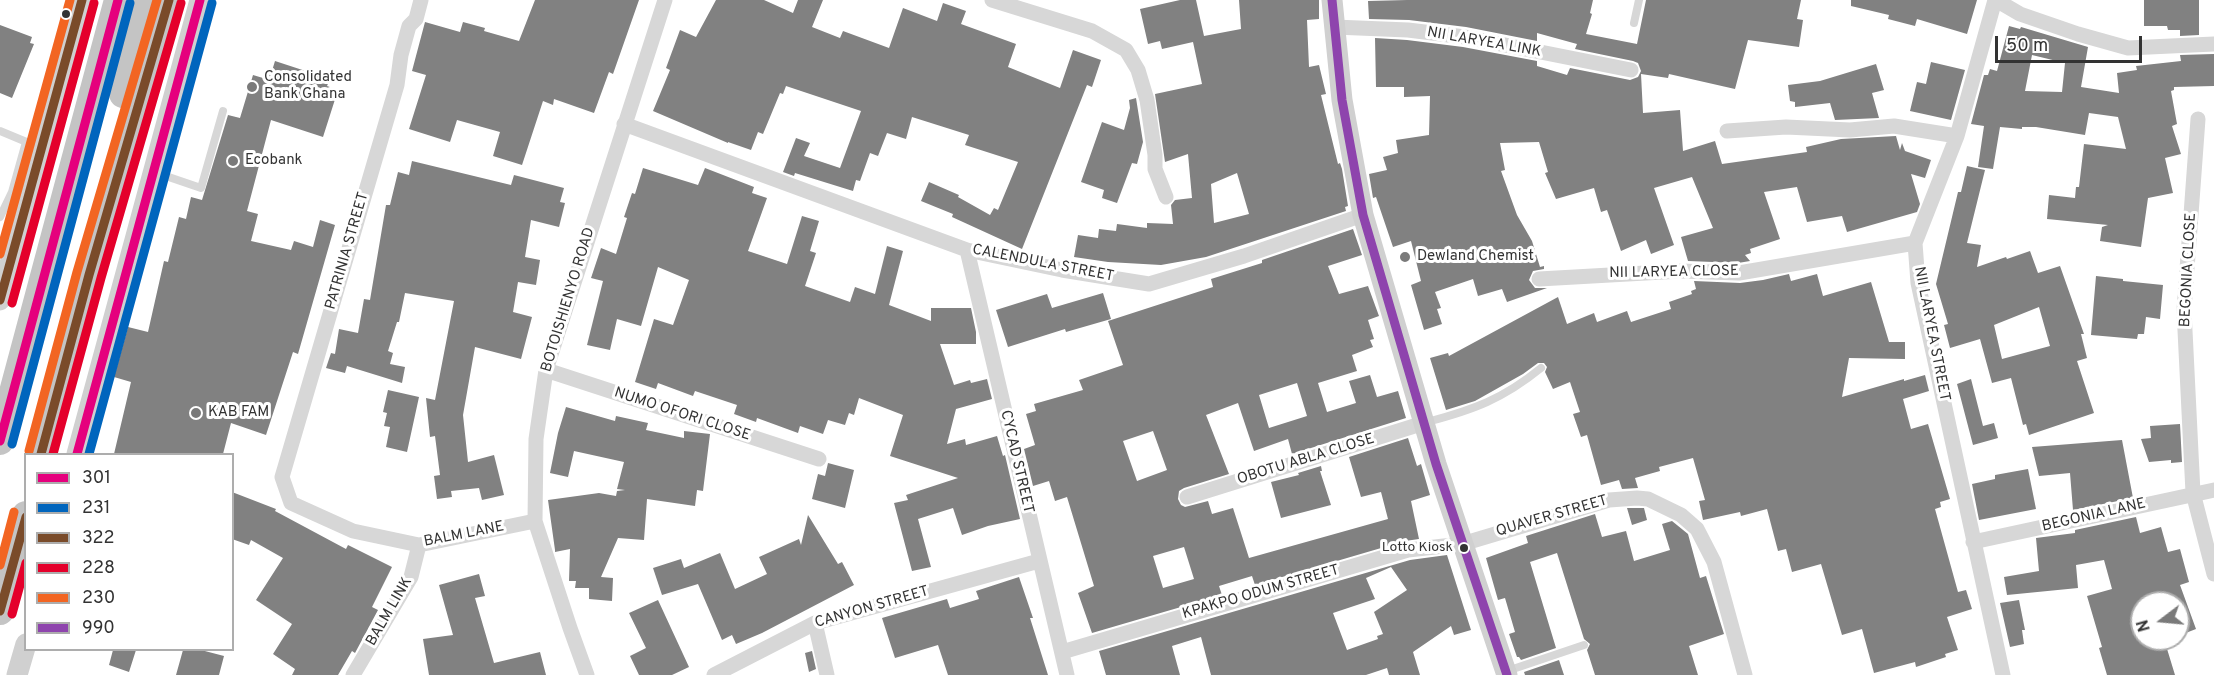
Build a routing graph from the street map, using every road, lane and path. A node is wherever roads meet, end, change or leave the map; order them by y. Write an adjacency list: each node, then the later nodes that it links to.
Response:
1 (82, 0): 22 (street)
2 (118, 0): 35 (highway)
3 (144, 0): 29 (highway)
4 (169, 0): 29 (highway)
5 (200, 0): 23 (street)
6 (421, 0): 42 (street, PATRINIA STREET)
7 (665, 0): 18 (street, BOTOISHIENYO ROAD)
8 (992, 0): 24 (street)
9 (1332, 0): 13 (street)
10 (1639, 0): 12 (lane)
11 (1995, 0): 14 (street); 21 (street, NII LARYEA STREET)
12 (1634, 23)
13 (1334, 27): 15 (street, NII LARYEA LINK); 25 (street)
14 (2214, 44)
15 (1631, 70)
16 (223, 111): 23 (lane)
17 (2198, 119): 40 (street, BEGONIA CLOSE)
18 (624, 124): 28 (street, CALENDULA STREET); 33 (street, BOTOISHIENYO ROAD)
19 (0, 131): 22 (lane)
20 (1727, 131): 21 (street)
21 (1957, 136): 27 (street, NII LARYEA STREET)
22 (34, 145): 26 (lane); 31 (street)
23 (153, 172): 37 (street)
24 (1166, 197)
25 (1364, 214): 28 (street, CALENDULA STREET); 34 (street)
26 (0, 218)
27 (1915, 243): 30 (street, NII LARYEA CLOSE); 45 (street, NII LARYEA STREET)
28 (967, 250): 48 (street, CYCAD STREET)
29 (89, 275): 36 (highway)
30 (1539, 279)
31 (0, 300)
32 (1541, 368): 34 (lane)
33 (546, 370): 38 (street, NUMO OFORI CLOSE); 43 (street, BOTOISHIENYO ROAD)
34 (1425, 423): 41 (street, OBOTU ABLA CLOSE); 46 (street)
35 (0, 441)
36 (41, 453)
37 (77, 453)
38 (819, 459)
39 (2214, 490): 40 (street, BEGONIA LANE)
40 (2193, 493): 45 (street, BEGONIA LANE); 49 (street, BEGONIA CLOSE)
41 (1187, 497)
42 (291, 503): 47 (street, BALM LANE)
43 (535, 521): 47 (street, BALM LANE); 58 (street, BOTOISHIENYO ROAD)
44 (24, 522): 50 (highway)
45 (1973, 542): 63 (street, NII LARYEA STREET)
46 (1462, 544): 54 (street, KPAKPO ODUM STREET); 55 (street); 62 (street, QUAVER STREET)
47 (419, 545): 57 (street, BALM LINK)
48 (1039, 561): 51 (street, CANYON STREET); 54 (street, CYCAD STREET)
49 (2214, 574)
50 (0, 611)
51 (815, 623): 59 (street, CANYON STREET); 60 (street)
52 (1584, 645): 55 (lane)
53 (24, 651): 56 (street)
54 (1062, 652): 61 (street, CYCAD STREET)
55 (1507, 673)
56 (17, 675)
57 (352, 675)
58 (587, 675)
59 (714, 675)
60 (827, 675)
61 (1067, 675)
62 (1745, 675)
63 (2003, 675)

